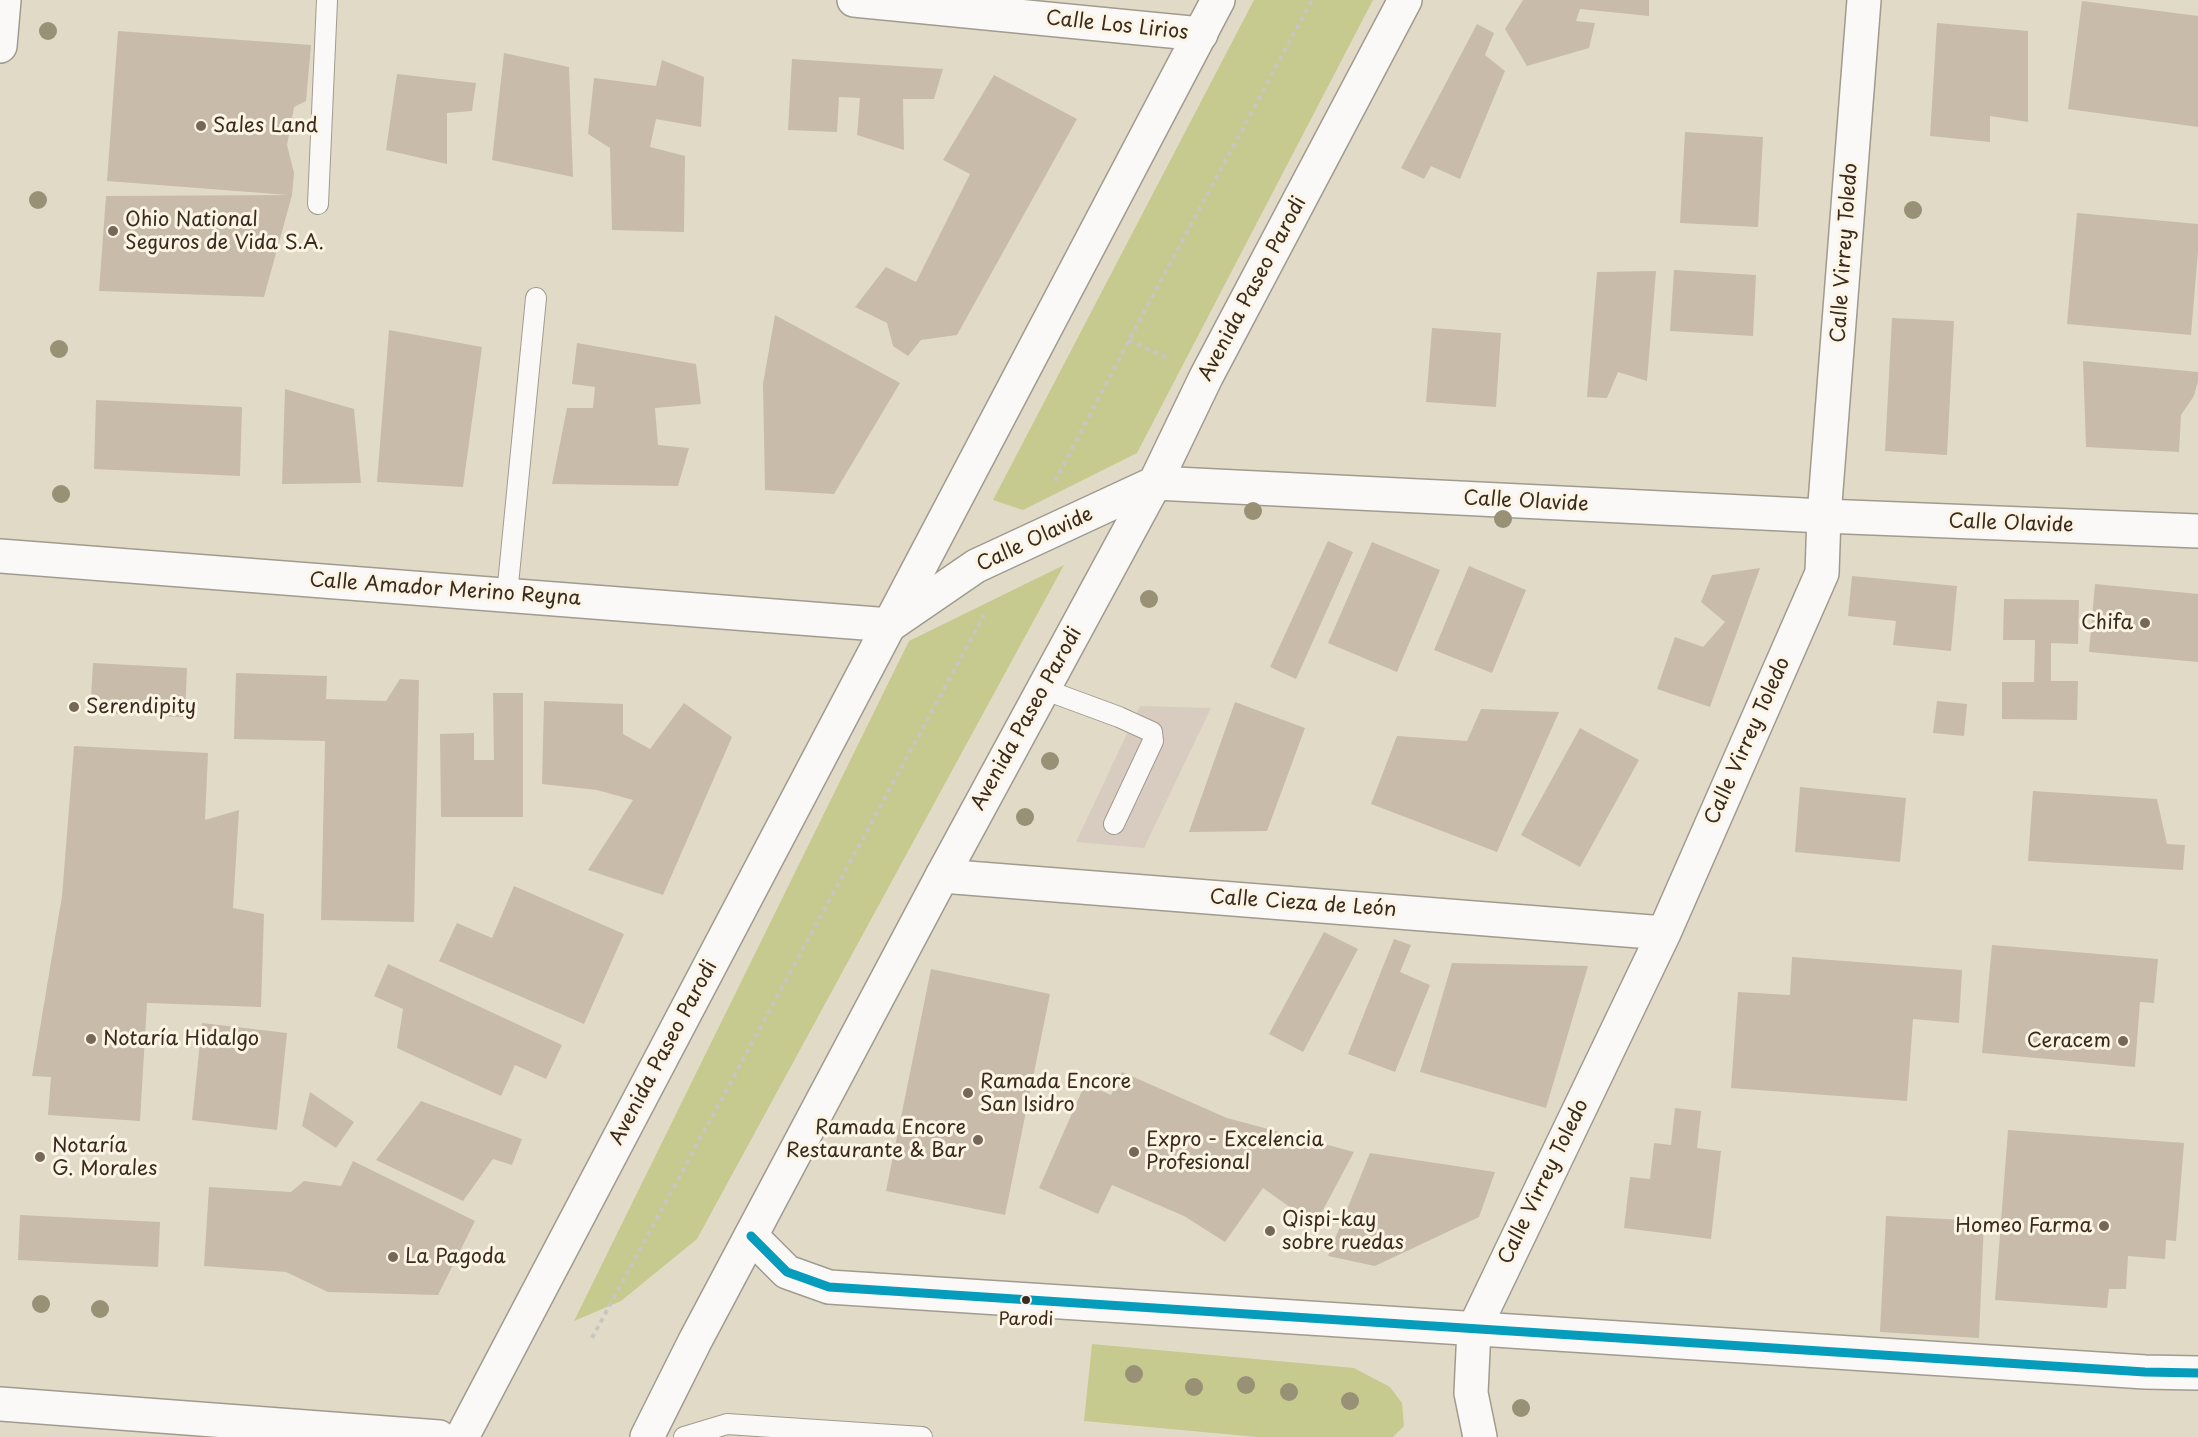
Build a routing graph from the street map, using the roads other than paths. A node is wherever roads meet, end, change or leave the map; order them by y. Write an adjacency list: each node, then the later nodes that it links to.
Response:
1 (4, 0): 8 (street)
2 (327, 0): 9 (lane)
3 (854, 0): 7 (street, Calle Los Lirios)
4 (1218, 0): 7 (street, Avenida Paseo Parodi)
5 (1405, 0): 11 (street, Avenida Paseo Parodi)
6 (1864, 0): 12 (street, Calle Virrey Toledo)
7 (1200, 34): 16 (street, Avenida Paseo Parodi)
8 (0, 46)
9 (318, 204)
10 (536, 298): 15 (lane)
11 (1155, 483): 12 (street, Calle Olavide); 16 (street, Calle Olavide); 17 (street, Avenida Paseo Parodi)
12 (1824, 516): 13 (street, Calle Olavide); 20 (street, Calle Virrey Toledo)
13 (2198, 531)
14 (0, 556): 15 (street, Calle Amador Merino Reyna)
15 (507, 595): 16 (street, Calle Amador Merino Reyna)
16 (890, 625): 26 (street, Avenida Paseo Parodi)
17 (1043, 689): 18 (lane); 19 (street, Avenida Paseo Parodi)
18 (1114, 824)
19 (942, 876): 20 (street, Calle Cieza de León); 21 (street, Avenida Paseo Parodi)
20 (1664, 933): 22 (street, Calle Virrey Toledo)
21 (750, 1236): 22 (street); 27 (street, Avenida Paseo Parodi)
22 (1474, 1329): 23 (street); 30 (street, Calle Virrey Toledo)
23 (2198, 1373)
24 (0, 1404): 25 (street)
25 (439, 1437)
26 (462, 1437)
27 (647, 1437)
28 (684, 1437): 29 (lane)
29 (922, 1437)
30 (1480, 1437)

